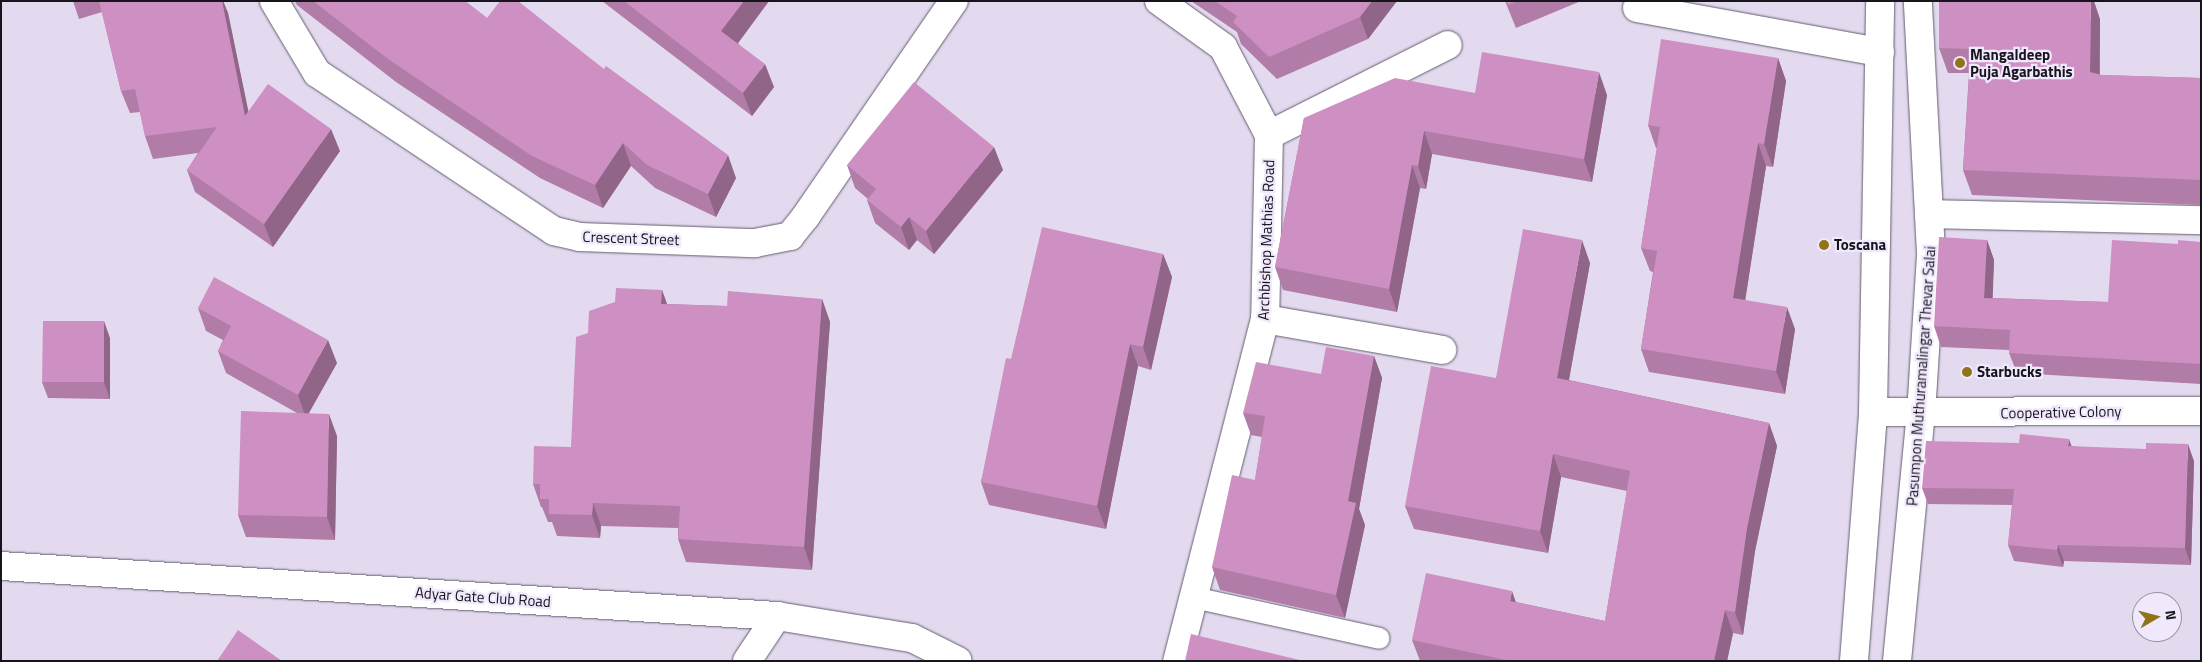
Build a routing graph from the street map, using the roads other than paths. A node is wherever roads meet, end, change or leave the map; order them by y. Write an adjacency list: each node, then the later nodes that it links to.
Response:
1 (274, 1): 2 (street, Crescent Street)
2 (954, 1)
3 (1159, 1): 9 (street, Archbishop Mathias Road)
4 (1880, 1): 8 (street)
5 (1918, 1): 10 (street, Pasumpon Muthuramalingar Thevar Salai)
6 (1637, 8): 8 (street)
7 (1448, 45): 9 (street)
8 (1880, 52): 15 (street)
9 (1269, 134): 12 (street, Archbishop Mathias Road)
10 (1929, 214): 11 (street); 16 (street, Pasumpon Muthuramalingar Thevar Salai)
11 (2201, 220)
12 (1265, 319): 13 (street); 18 (street, Archbishop Mathias Road)
13 (1442, 350)
14 (2201, 411): 16 (street, Cooperative Colony)
15 (1873, 412): 16 (street, Cooperative Colony); 24 (street)
16 (1921, 414): 25 (street, Pasumpon Muthuramalingar Thevar Salai)
17 (1, 566): 19 (street, Adyar Gate Club Road)
18 (1193, 597): 20 (lane); 23 (street, Archbishop Mathias Road)
19 (777, 616): 21 (street); 22 (street, Adyar Gate Club Road)
20 (1379, 638)
21 (747, 661)
22 (958, 661)
23 (1177, 661)
24 (1854, 661)
25 (1897, 661)

